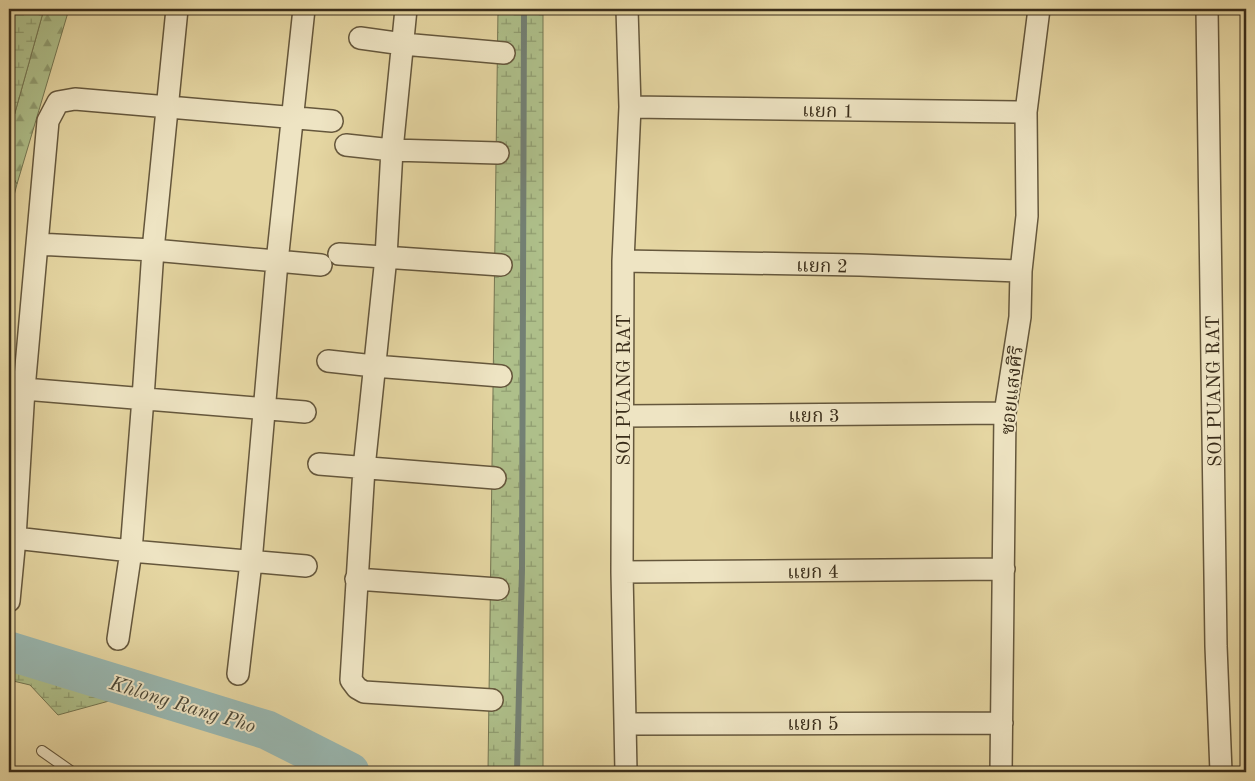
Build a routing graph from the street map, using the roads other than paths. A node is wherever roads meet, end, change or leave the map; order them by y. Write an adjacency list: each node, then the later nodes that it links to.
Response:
1 (177, 9): 10 (street)
2 (304, 9): 13 (street)
3 (406, 9): 8 (street)
4 (627, 9): 11 (street, SOI PUANG RAT)
5 (1038, 9): 12 (street, ซอยแสงศิริ)
6 (1207, 9): 55 (street, SOI PUANG RAT)
7 (360, 38): 8 (street)
8 (403, 44): 9 (street); 16 (street)
9 (504, 54)
10 (168, 107): 13 (street); 18 (street); 19 (street)
11 (630, 108): 12 (street, แยก 1); 21 (street, SOI PUANG RAT)
12 (1026, 112): 24 (street, ซอยแสงศิริ)
13 (292, 116): 14 (street); 22 (street)
14 (332, 121)
15 (346, 146): 16 (street)
16 (392, 150): 17 (street); 20 (street)
17 (498, 153)
18 (37, 244): 19 (street); 28 (street)
19 (153, 250): 22 (street); 29 (street)
20 (386, 257): 22 (street); 23 (street); 26 (street)
21 (623, 260): 24 (street, แยก 2); 33 (street, SOI PUANG RAT)
22 (277, 262): 30 (street)
23 (501, 265)
24 (1021, 271): 32 (street, ซอยแสงศิริ)
25 (328, 361): 26 (street)
26 (374, 366): 27 (street); 35 (street)
27 (501, 376)
28 (24, 389): 29 (street); 37 (street)
29 (143, 398): 30 (street); 38 (street)
30 (265, 410): 31 (street); 39 (street)
31 (305, 412)
32 (1005, 413): 33 (street, แยก 3); 41 (street, ซอยแสงศิริ)
33 (623, 416): 42 (street, SOI PUANG RAT)
34 (319, 464): 35 (street)
35 (364, 468): 36 (street); 43 (street)
36 (495, 478)
37 (15, 538): 38 (street); 45 (street)
38 (131, 551): 39 (street); 46 (street)
39 (251, 562): 40 (street); 47 (street)
40 (306, 566)
41 (1004, 569): 42 (street, แยก 4); 49 (street, ซอยแสงศิริ)
42 (622, 572): 50 (street, SOI PUANG RAT)
43 (356, 579): 44 (street); 48 (street)
44 (498, 589)
45 (9, 601)
46 (118, 639)
47 (238, 674)
48 (492, 700)
49 (1002, 723): 50 (street, แยก 5); 54 (street, ซอยแสงศิริ)
50 (625, 724): 53 (street, SOI PUANG RAT)
51 (42, 752): 52 (lane)
52 (72, 772)
53 (626, 772)
54 (1001, 772)
55 (1220, 772)

